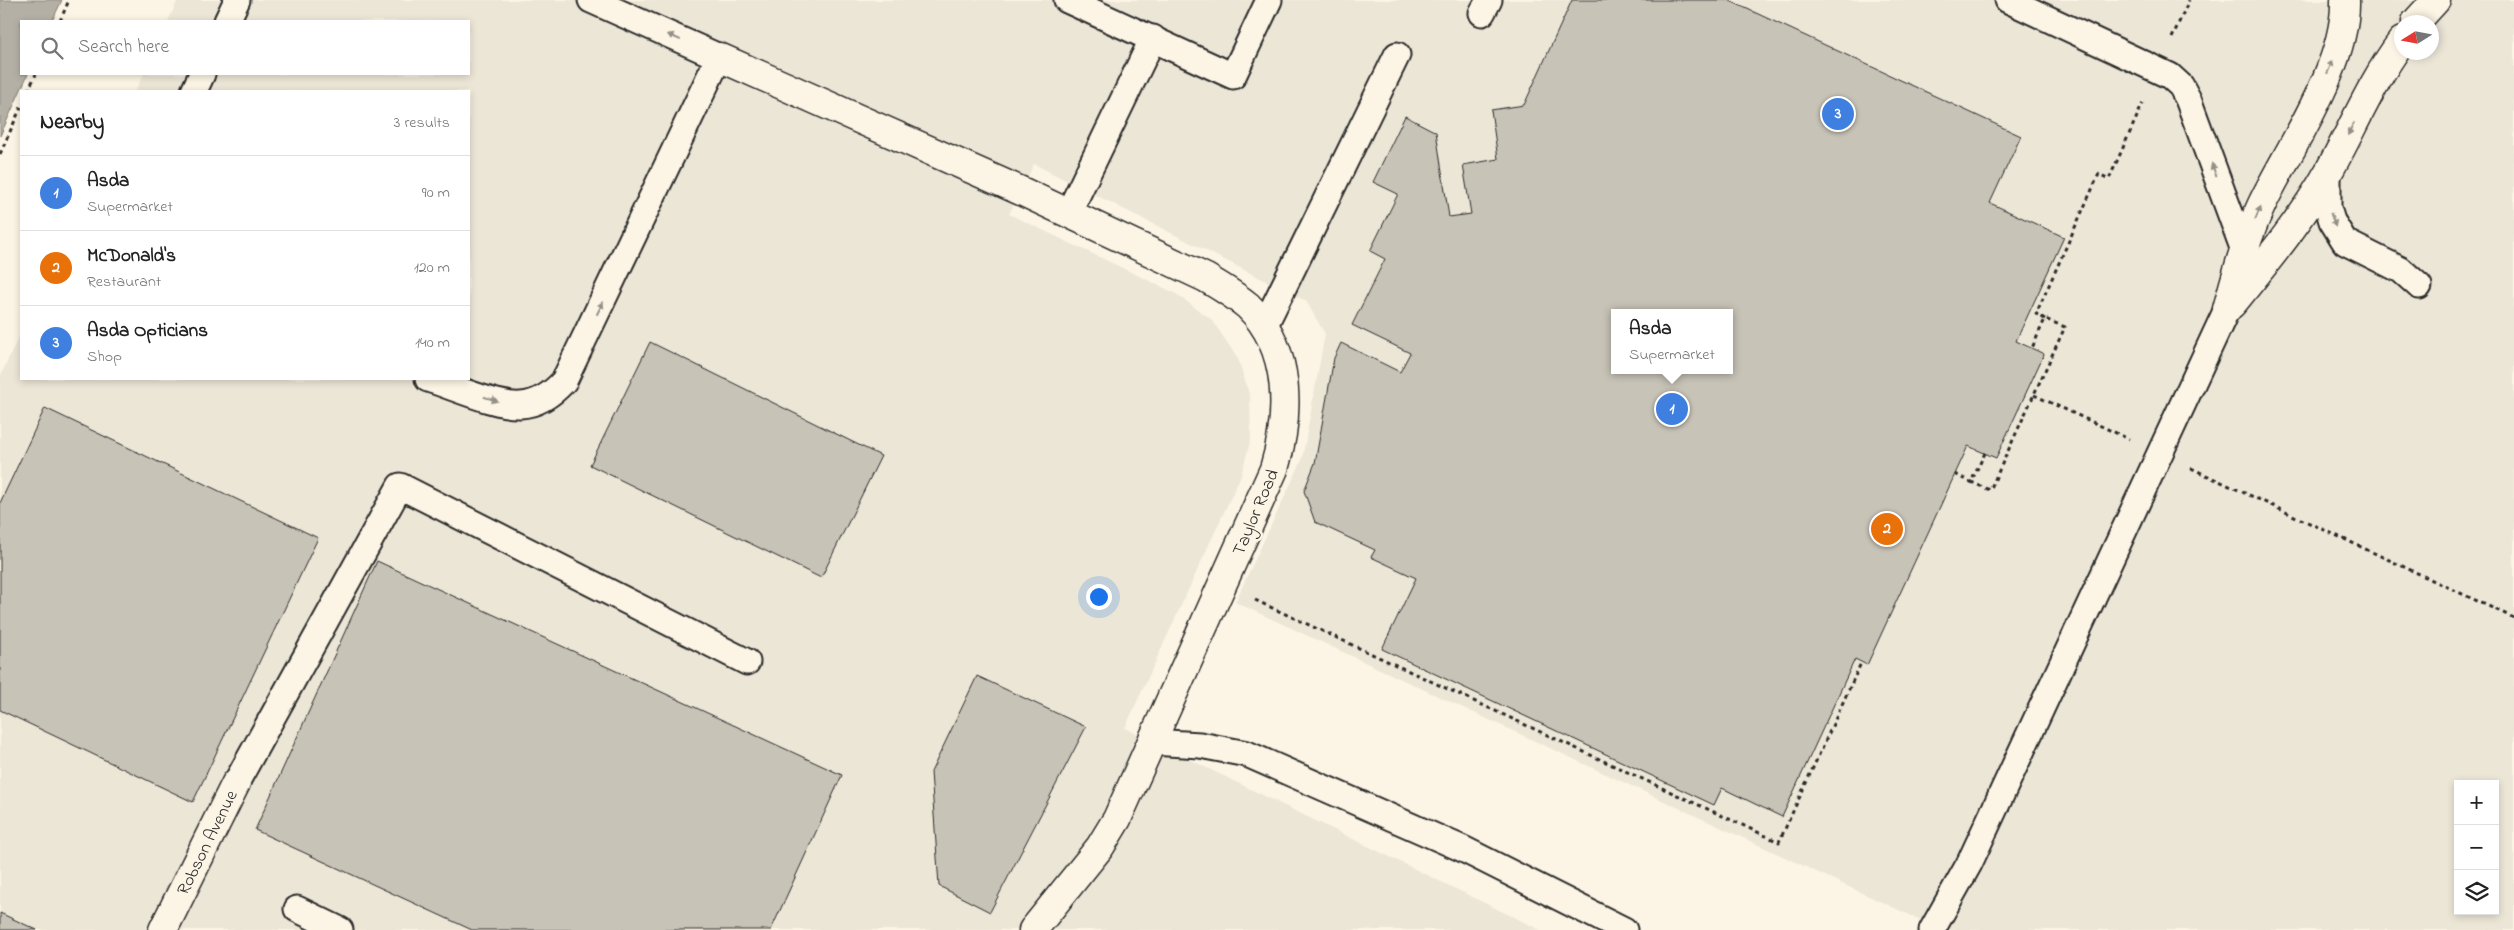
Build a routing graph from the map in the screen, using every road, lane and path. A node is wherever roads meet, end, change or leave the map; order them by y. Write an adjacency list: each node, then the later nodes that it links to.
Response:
1 (70, 0): 11 (path)
2 (237, 0): 12 (lane)
3 (591, 0): 16 (lane, one-way to 3)
4 (1067, 0): 13 (lane)
5 (1269, 0): 13 (lane)
6 (2008, 0): 17 (lane)
7 (2189, 0): 17 (path)
8 (2345, 0): 26 (street, one-way to 8)
9 (2436, 0): 10 (street)
10 (2422, 15)
11 (60, 20)
12 (227, 20)
13 (1153, 38): 25 (lane)
14 (2394, 53): 24 (street, one-way to 24)
15 (1397, 55): 30 (lane)
16 (718, 57): 25 (street, Taylor Road); 32 (lane, one-way to 16)
17 (2157, 71): 26 (lane, one-way to 17); 29 (path)
18 (36, 75): 20 (path)
19 (202, 75): 21 (lane)
20 (28, 90)
21 (194, 90)
22 (20, 108): 23 (path)
23 (0, 154)
24 (2328, 172): 27 (lane, one-way to 27); 28 (street)
25 (1068, 214): 30 (street, Taylor Road)
26 (2243, 248): 28 (street)
27 (2419, 286)
28 (2228, 309): 35 (lane)
29 (2045, 319): 31 (path); 33 (path)
30 (1264, 327): 38 (street, Taylor Road)
31 (2032, 348)
32 (431, 380)
33 (2034, 395): 35 (path); 37 (path)
34 (1984, 453): 37 (path)
35 (2160, 454): 39 (path); 49 (lane)
36 (1955, 474): 37 (path)
37 (1971, 482)
38 (1227, 587): 41 (path); 42 (street, Taylor Road)
39 (2514, 618)
40 (746, 662): 43 (lane)
41 (1861, 662)
42 (1152, 742): 47 (street, Taylor Road); 48 (lane)
43 (236, 783): 45 (street, Robson Avenue)
44 (297, 909): 46 (lane)
45 (163, 930)
46 (340, 930)
47 (1033, 930)
48 (1624, 930)
49 (1932, 930)

